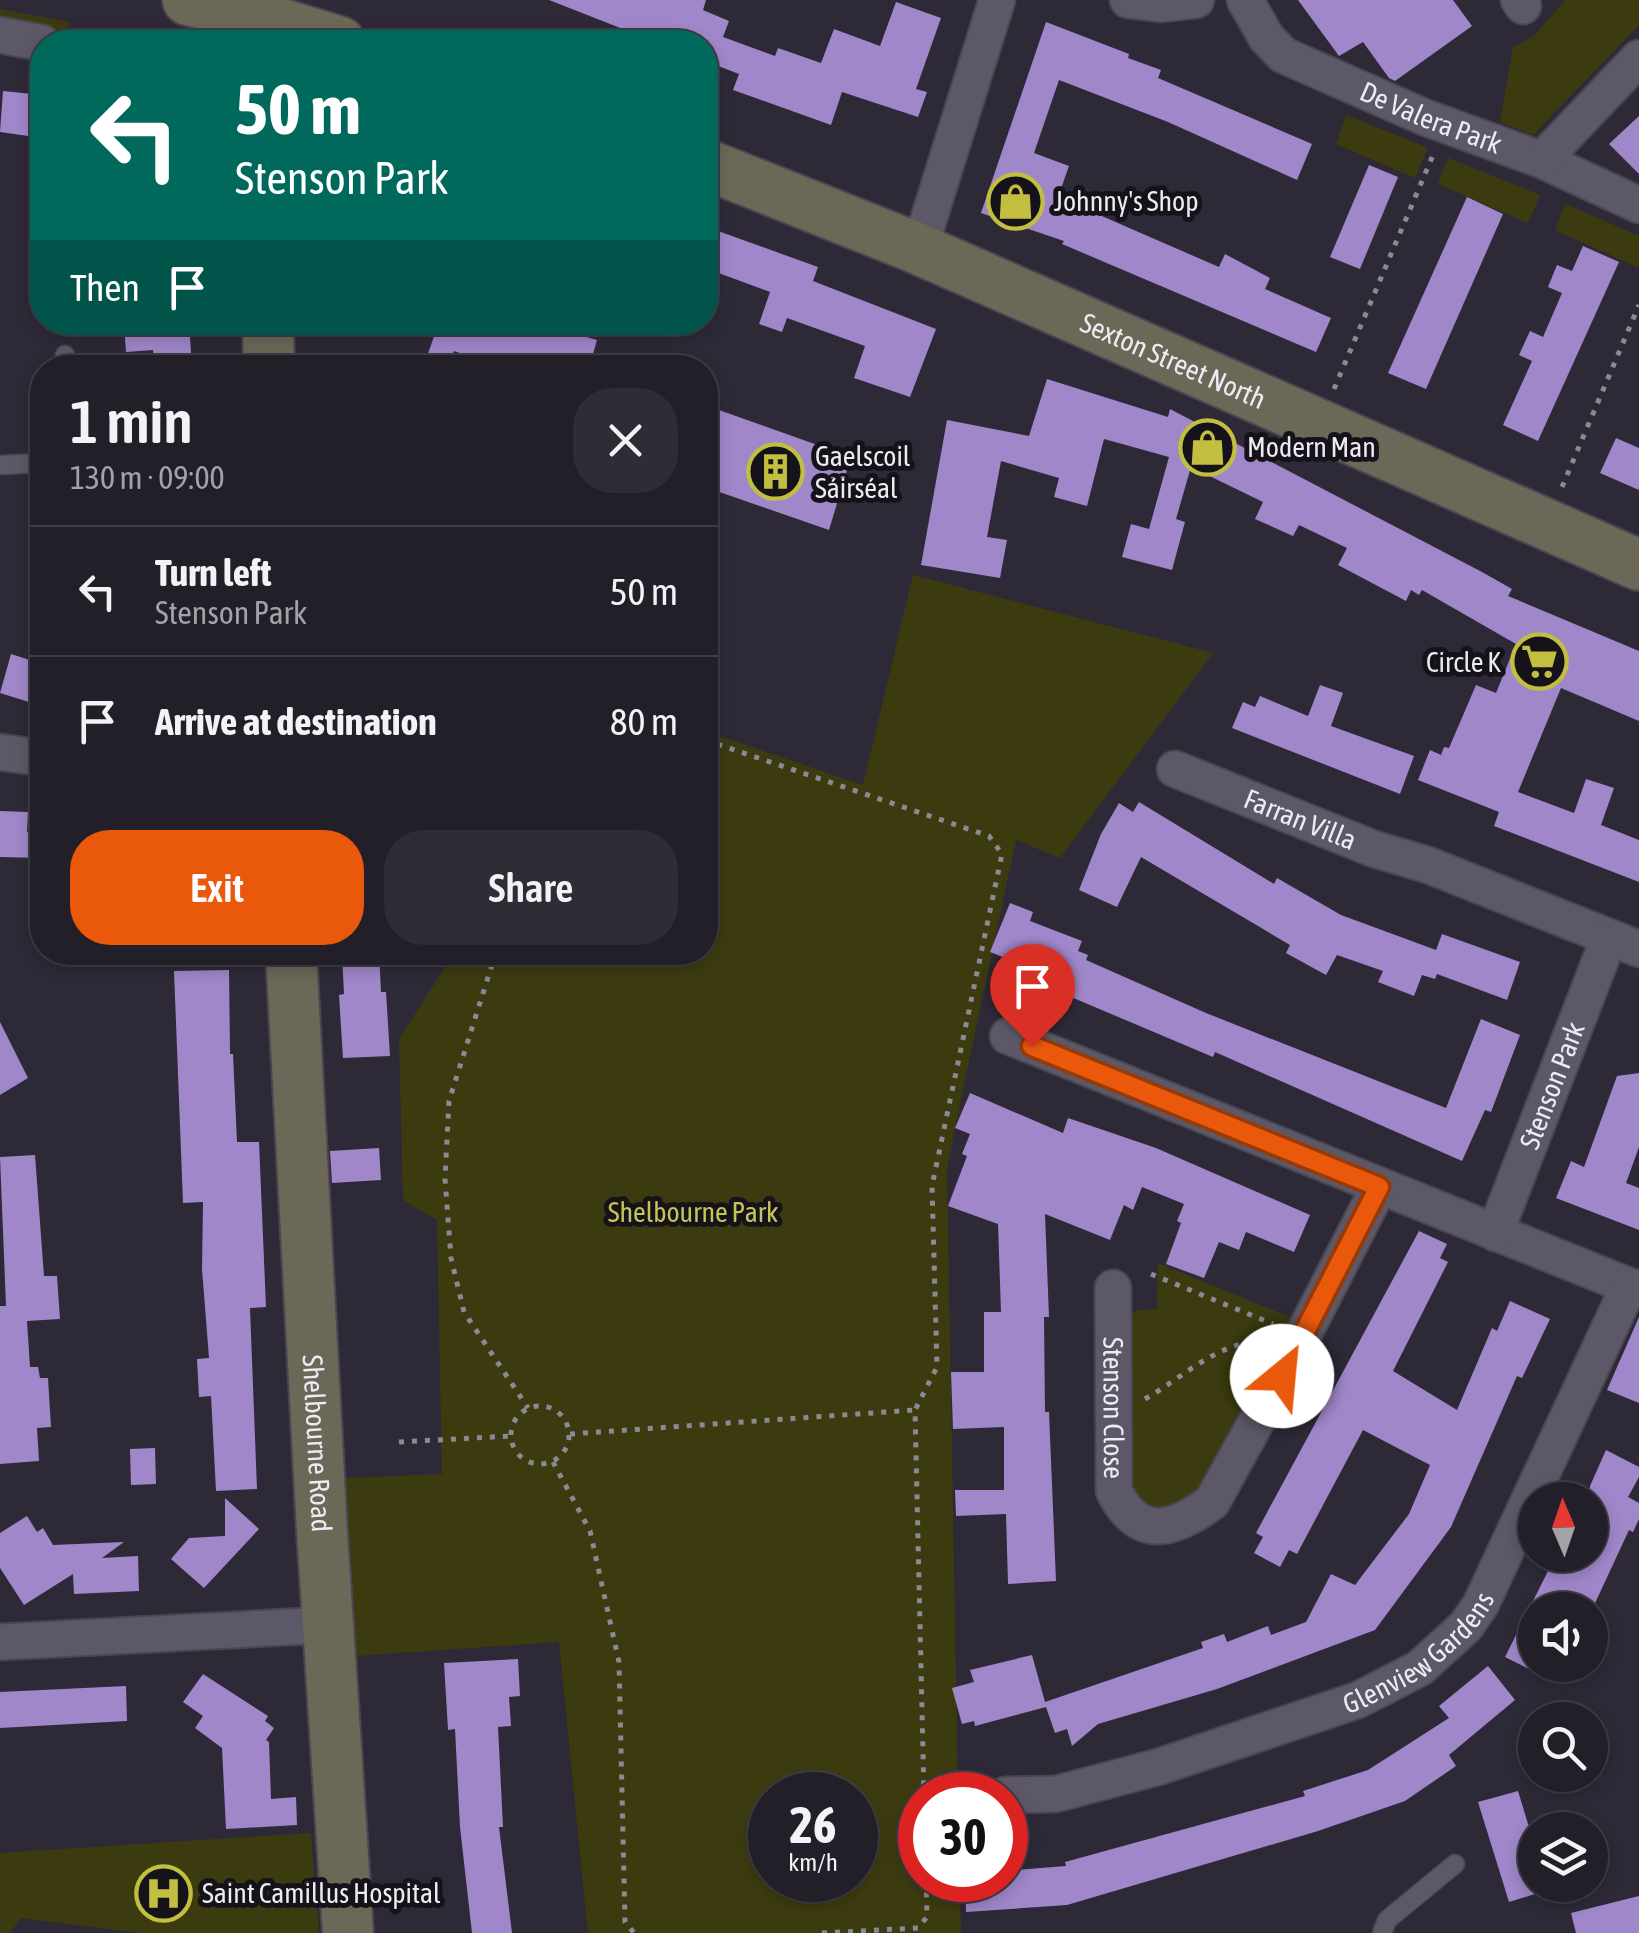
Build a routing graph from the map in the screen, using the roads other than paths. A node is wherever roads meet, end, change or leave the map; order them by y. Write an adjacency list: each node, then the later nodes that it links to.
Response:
1 (188, 0): 6 (main road)
2 (997, 0): 14 (street)
3 (1128, 0): 4 (street)
4 (1196, 0)
5 (1245, 0): 11 (street, De Valera Park)
6 (272, 21): 7 (main road)
7 (301, 30)
8 (0, 34): 9 (street)
9 (30, 40)
10 (1639, 58): 11 (street)
11 (1542, 160): 13 (street, De Valera Park)
12 (718, 169): 14 (main road, Sexton Street North)
13 (1639, 206)
14 (919, 250): 17 (main road, Sexton Street North)
15 (30, 464): 16 (lane)
16 (0, 465)
17 (1639, 565)
18 (0, 752): 19 (street)
19 (30, 756)
20 (1175, 770): 21 (street, Farran Villa)
21 (1428, 864): 22 (street, Stenson Park)
22 (1624, 944): 26 (street, Stenson Park)
23 (292, 965): 29 (main road, Shelbourne Road)
24 (1008, 1036): 25 (street)
25 (1379, 1187): 26 (street); 27 (street, Stenson Close)
26 (1495, 1233): 28 (street)
27 (1113, 1288)
28 (1634, 1288): 31 (street, Glenview Gardens)
29 (328, 1625): 30 (street); 33 (main road, Shelbourne Road)
30 (0, 1642)
31 (1028, 1795)
32 (1455, 1864): 34 (lane)
33 (348, 1933)
34 (1382, 1933)

